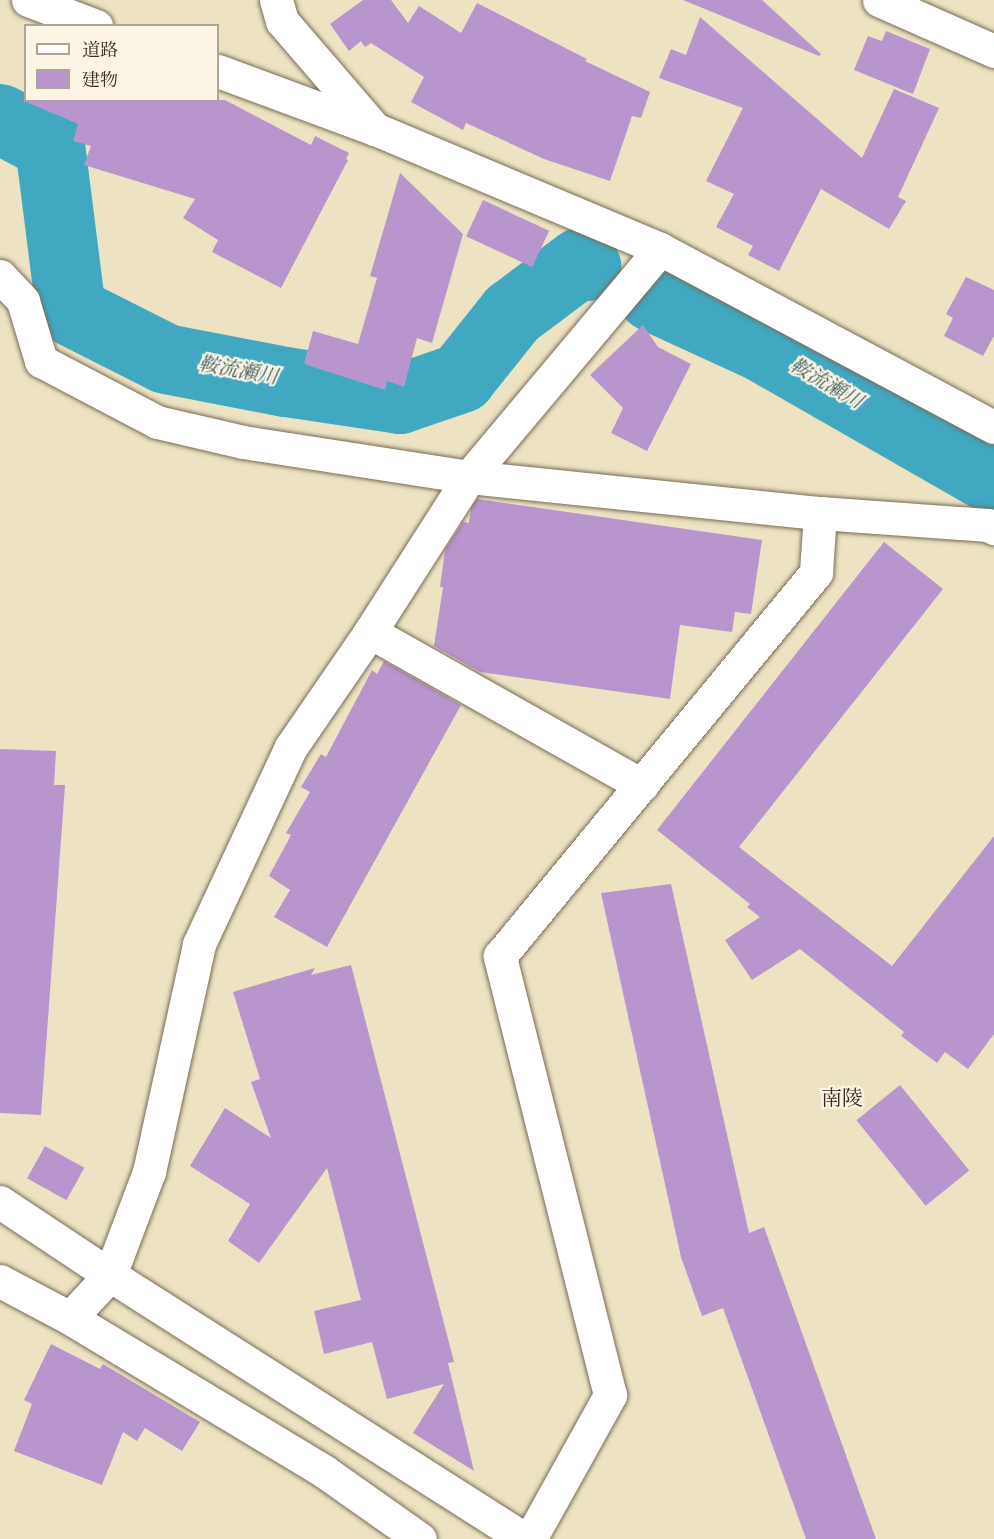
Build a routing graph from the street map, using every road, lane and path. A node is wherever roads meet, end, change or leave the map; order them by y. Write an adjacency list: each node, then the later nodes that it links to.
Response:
1 (28, 0): 4 (street)
2 (276, 0): 7 (street)
3 (879, 0): 5 (street)
4 (91, 24)
5 (994, 51)
6 (219, 71): 7 (street)
7 (375, 129): 8 (street)
8 (660, 249): 10 (street); 11 (street)
9 (0, 276): 11 (street)
10 (994, 427)
11 (469, 477): 12 (street); 14 (street)
12 (820, 513): 13 (street); 15 (street)
13 (994, 528)
14 (370, 632): 15 (street); 17 (street)
15 (642, 785): 22 (street)
16 (0, 1202): 17 (street)
17 (110, 1275): 19 (street); 21 (street)
18 (0, 1281): 19 (street)
19 (70, 1318): 20 (street)
20 (420, 1539)
21 (524, 1539)
22 (530, 1539)

